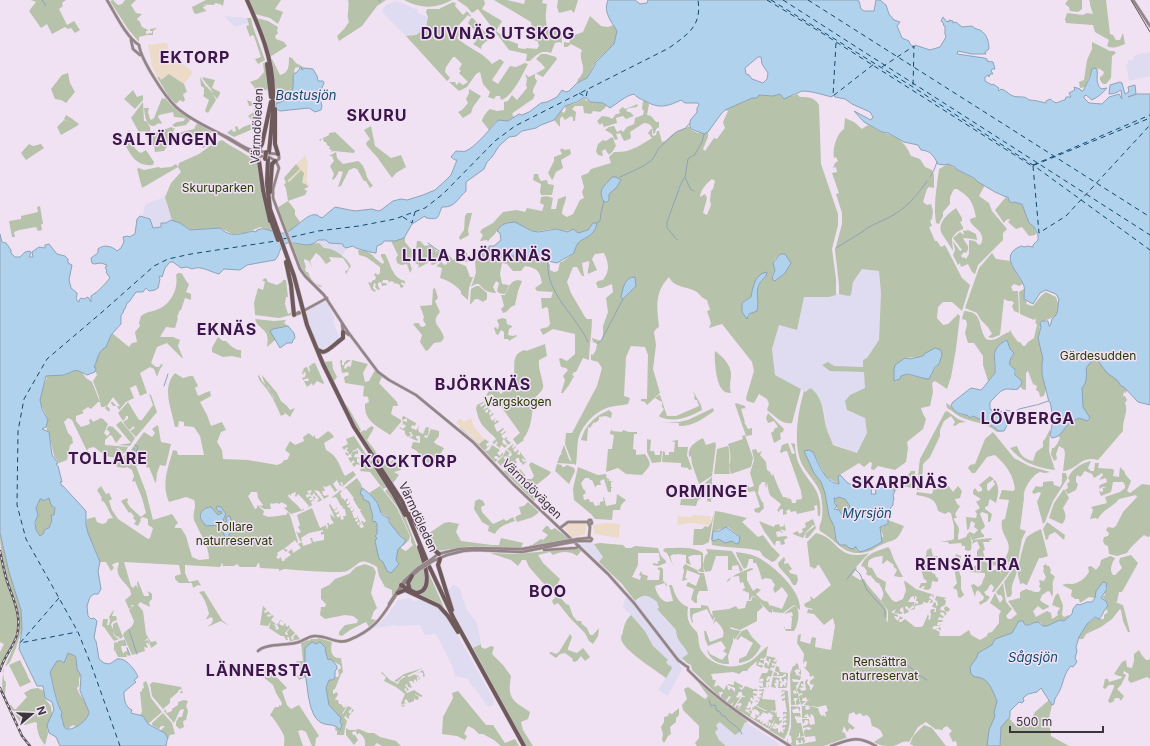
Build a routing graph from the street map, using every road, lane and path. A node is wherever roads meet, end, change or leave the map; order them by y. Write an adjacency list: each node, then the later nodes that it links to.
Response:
1 (107, 0): 5 (main road)
2 (245, 0): 11 (highway, Värmdöleden)
3 (1133, 0): 4 (main road)
4 (1150, 26)
5 (127, 32): 6 (main road); 7 (main road)
6 (137, 44): 7 (main road); 8 (main road)
7 (133, 46): 9 (main road)
8 (139, 48): 9 (main road); 10 (main road)
9 (135, 50): 10 (main road)
10 (141, 55): 13 (main road)
11 (272, 92): 12 (highway); 12 (highway, Värmdöleden)
12 (271, 118): 14 (highway); 15 (highway, Värmdöleden); 15 (highway)
13 (215, 131): 14 (main road); 16 (main road)
14 (258, 151): 15 (main road); 16 (main road)
15 (272, 153): 17 (highway, Värmdöleden, bridge); 17 (main road); 17 (main road)
16 (256, 156): 17 (main road); 18 (highway)
17 (271, 160): 18 (highway); 18 (highway, Värmdöleden); 18 (main road)
18 (270, 209): 19 (highway); 21 (main road)
19 (275, 228): 20 (highway); 20 (highway)
20 (290, 272): 23 (highway); 25 (highway, Värmdöleden); 31 (highway, Värmdöleden)
21 (326, 297): 22 (main road); 24 (main road)
22 (304, 310)
23 (295, 314)
24 (344, 330): 25 (highway); 28 (main road, Värmdövägen)
25 (310, 333): 26 (highway, Värmdöleden)
26 (402, 501): 33 (highway); 41 (highway, Värmdöleden)
27 (563, 525): 28 (main road); 29 (main road); 30 (main road)
28 (560, 528): 29 (main road, Värmdövägen)
29 (568, 535): 30 (main road, Värmdövägen)
30 (578, 543): 32 (main road, bridge); 32 (main road); 45 (main road, Värmdövägen)
31 (419, 547): 38 (highway); 41 (highway, Värmdöleden)
32 (529, 550): 33 (main road)
33 (440, 556): 34 (main road); 34 (main road); 41 (highway)
34 (432, 560): 35 (main road, bridge)
35 (419, 569): 36 (main road); 37 (main road)
36 (412, 576): 37 (main road); 38 (highway)
37 (402, 586): 38 (highway); 39 (main road); 40 (main road)
38 (411, 592): 39 (highway); 41 (highway)
39 (398, 593): 40 (main road)
40 (384, 615): 42 (main road)
41 (459, 631): 43 (highway, Värmdöleden); 44 (highway, Värmdöleden)
42 (258, 651)
43 (521, 746)
44 (524, 746)
45 (790, 746)
46 (832, 746): 47 (main road)
47 (876, 746)

